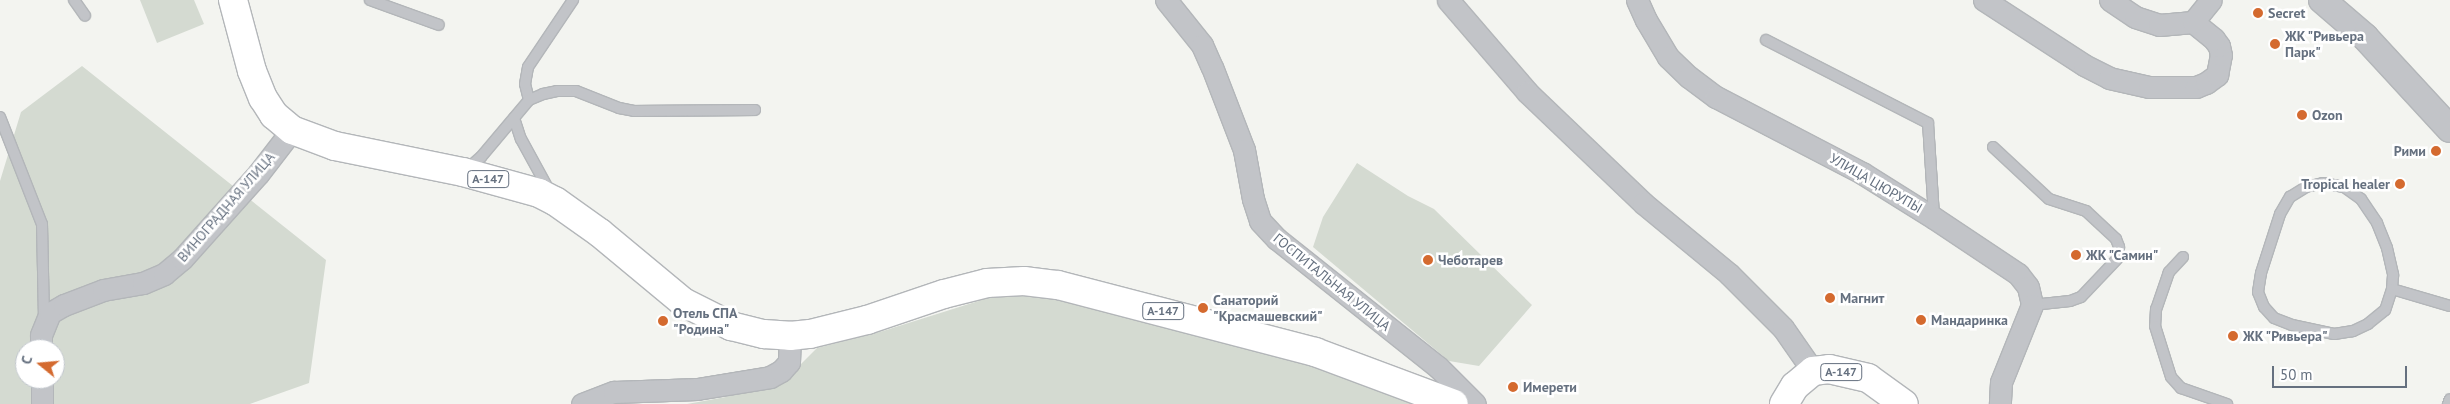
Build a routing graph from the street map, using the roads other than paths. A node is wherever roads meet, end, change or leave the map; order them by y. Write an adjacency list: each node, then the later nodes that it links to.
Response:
1 (74, 0): 12 (lane)
2 (232, 0): 21 (main road, А-147)
3 (370, 0): 14 (lane)
4 (573, 0): 16 (lane)
5 (1166, 0): 39 (street, ГОСПИТАЛЬНАЯ УЛИЦА)
6 (1448, 0): 33 (street)
7 (1637, 0): 25 (street, УЛИЦА ЦЮРУПЫ)
8 (1984, 0): 13 (street)
9 (2110, 0): 13 (street)
10 (2211, 0): 13 (street)
11 (2322, 0): 20 (street)
12 (85, 16)
13 (2193, 22)
14 (439, 25)
15 (1766, 40): 25 (lane)
16 (529, 100): 17 (lane); 19 (lane)
17 (755, 110)
18 (0, 117): 30 (lane)
19 (514, 118): 23 (lane); 24 (lane)
20 (2450, 129)
21 (292, 130): 23 (main road, А-147); 30 (street, ВИНОГРАДНАЯ УЛИЦА)
22 (1993, 147): 28 (lane)
23 (463, 172): 24 (main road, А-147)
24 (555, 201): 31 (main road, А-147)
25 (1934, 218): 28 (street, УЛИЦА ЦЮРУПЫ)
26 (2183, 257): 43 (lane)
27 (2392, 289): 27 (lane); 29 (lane)
28 (2032, 305): 42 (street)
29 (2450, 306)
30 (44, 324): 32 (street)
31 (790, 336): 37 (street); 38 (main road, А-147)
32 (41, 339)
33 (1813, 371): 40 (main road, А-147); 41 (main road, А-147)
34 (42, 389): 36 (street)
35 (2450, 399): 44 (lane)
36 (42, 404)
37 (582, 404)
38 (1454, 404)
39 (1474, 404)
40 (1784, 404)
41 (1904, 404)
42 (2000, 404)
43 (2227, 404)
44 (2448, 404)

